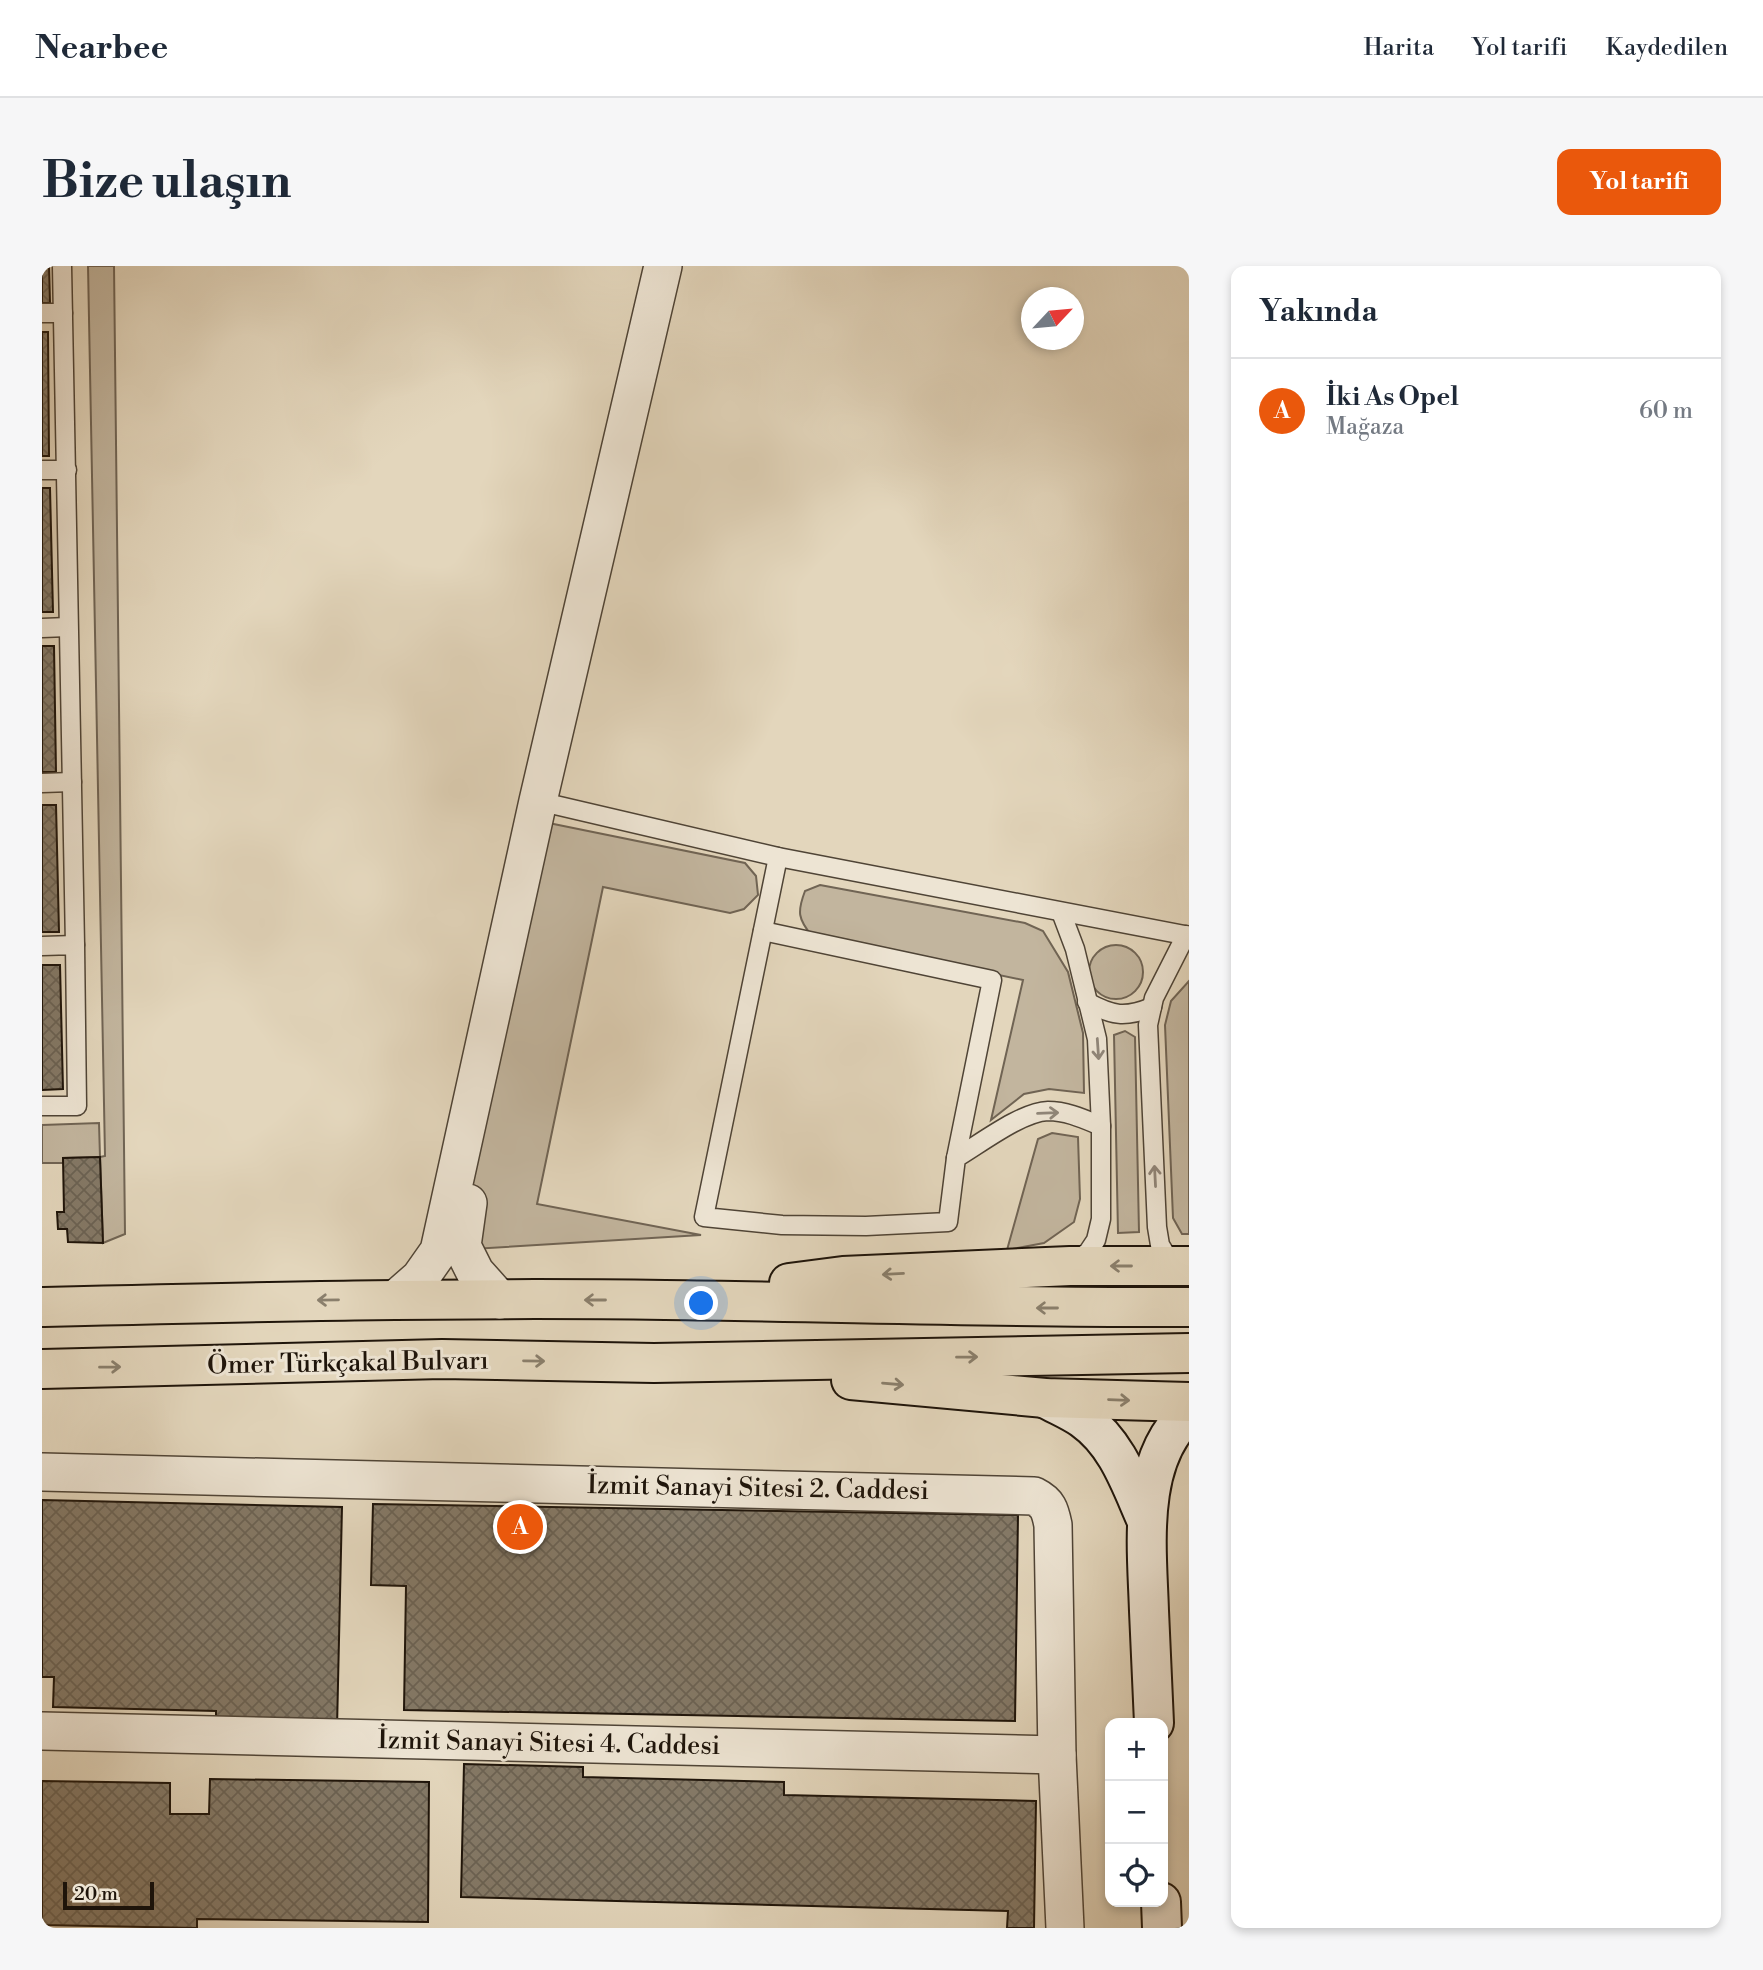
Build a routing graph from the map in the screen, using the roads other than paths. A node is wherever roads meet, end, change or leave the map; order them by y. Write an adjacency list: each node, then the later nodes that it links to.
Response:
1 (62, 266): 4 (lane)
2 (663, 266): 11 (street)
3 (42, 313): 4 (lane)
4 (63, 313): 6 (lane)
5 (42, 470): 6 (lane)
6 (67, 470): 7 (lane)
7 (68, 627): 8 (lane); 9 (lane)
8 (42, 628)
9 (72, 782): 10 (lane); 16 (lane)
10 (42, 783)
11 (547, 804): 12 (lane); 26 (street); 27 (street)
12 (778, 857): 13 (lane); 14 (lane)
13 (1061, 912): 15 (lane); 18 (lane)
14 (763, 931): 22 (lane); 22 (lane)
15 (1187, 936): 19 (lane)
16 (75, 945): 17 (lane); 20 (lane)
17 (42, 946)
18 (1087, 1002): 19 (lane); 21 (lane, one-way to 21)
19 (1152, 1007): 24 (lane, one-way to 19)
20 (42, 1106)
21 (1101, 1126): 22 (lane, one-way to 21); 23 (lane)
22 (956, 1158)
23 (1070, 1266): 24 (main road, one-way to 23); 28 (main road, one-way to 28)
24 (1181, 1266)
25 (42, 1291): 29 (main road)
26 (396, 1299): 27 (main road); 29 (main road, one-way to 29)
27 (500, 1300): 28 (main road, one-way to 27)
28 (663, 1300): 31 (main road, one-way to 28)
29 (136, 1305): 30 (main road)
30 (42, 1307)
31 (1189, 1307)
32 (1189, 1353): 33 (main road, one-way to 32)
33 (654, 1363): 34 (main road, Ömer Türkçakal Bulvarı, one-way to 33); 35 (main road, one-way to 35)
34 (42, 1369)
35 (1045, 1398): 36 (main road, one-way to 36); 39 (street)
36 (1189, 1402)
37 (1189, 1413): 39 (street)
38 (42, 1472): 42 (street, İzmit Sanayi Sitesi 2. Caddesi)
39 (1146, 1519): 40 (street)
40 (1154, 1718)
41 (42, 1731): 42 (street, İzmit Sanayi Sitesi 4. Caddesi)
42 (1057, 1755): 44 (street, İzmit Sanayi Sitesi 2. Caddesi)
43 (1161, 1907): 45 (street)
44 (1065, 1928)
45 (1162, 1928)

